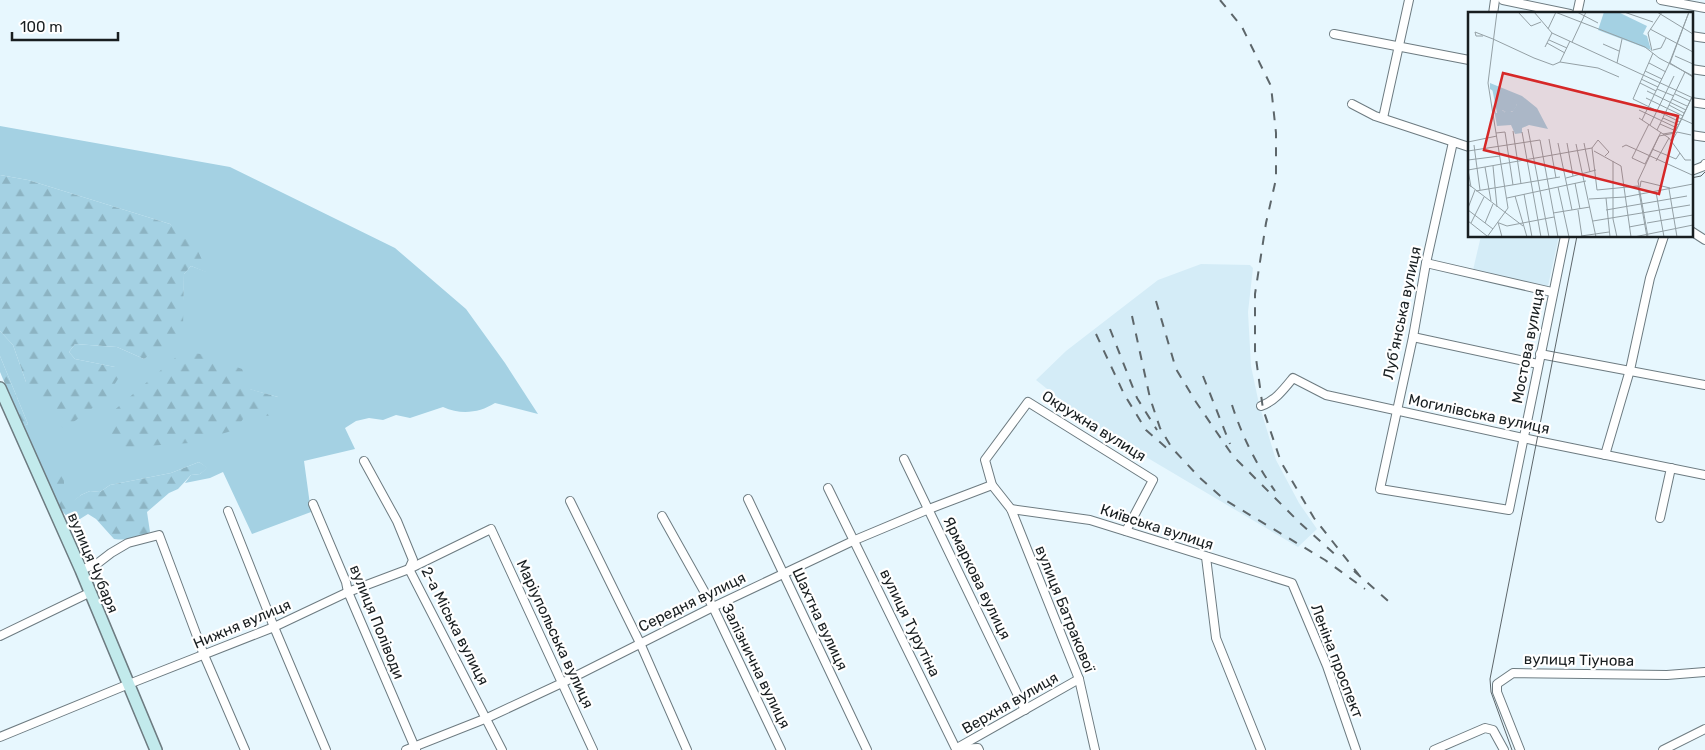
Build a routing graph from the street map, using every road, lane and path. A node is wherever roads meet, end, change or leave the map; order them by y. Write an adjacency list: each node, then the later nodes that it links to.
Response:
1 (1409, 0): 9 (street)
2 (1503, 0): 5 (street)
3 (1661, 0): 4 (street)
4 (1705, 8)
5 (1560, 12)
6 (1334, 34): 9 (street)
7 (1692, 36): 8 (street)
8 (1705, 38)
9 (1399, 47): 10 (street); 16 (street)
10 (1468, 60)
11 (1692, 69): 12 (street)
12 (1705, 71)
13 (1692, 102): 15 (street)
14 (1352, 104): 16 (street)
15 (1705, 104)
16 (1383, 118): 19 (street)
17 (1692, 134): 18 (street)
18 (1705, 137)
19 (1453, 142): 20 (street); 27 (street, Луб'янська вулиця)
20 (1468, 147)
21 (1705, 164): 22 (street)
22 (1692, 171)
23 (1692, 232): 26 (street)
24 (1565, 238): 28 (street, Мостова вулиця)
25 (1663, 238): 32 (street)
26 (1705, 240)
27 (1426, 263): 28 (street); 29 (street, Луб'янська вулиця)
28 (1552, 292): 30 (street, Мостова вулиця)
29 (1412, 338): 31 (street); 36 (street, Луб'янська вулиця)
30 (1540, 354): 31 (street, Мостова вулиця); 32 (street)
31 (1538, 364): 37 (street, Мостова вулиця)
32 (1630, 370): 33 (street); 38 (street)
33 (1705, 385)
34 (0, 388): 59 (street, вулиця Чубаря)
35 (1261, 406): 36 (street, Могилівська вулиця)
36 (1396, 411): 37 (street, Могилівська вулиця); 45 (street, Луб'янська вулиця)
37 (1524, 438): 38 (street, Могилівська вулиця); 45 (street, Мостова вулиця)
38 (1605, 455): 41 (street, Могилівська вулиця)
39 (904, 459): 50 (street, Ярмаркова вулиця)
40 (364, 461): 58 (street, 2-а Міська вулиця)
41 (1671, 468): 42 (street, Могилівська вулиця); 53 (street)
42 (1705, 475)
43 (992, 485): 49 (street, вулиця Батракової); 50 (street, Середня вулиця); 55 (street, Окружна вулиця)
44 (828, 488): 56 (street, вулиця Турутіна)
45 (1380, 489)
46 (748, 499): 60 (street, Шахтна вулиця)
47 (570, 501): 67 (street)
48 (313, 504): 62 (street, вулиця Поліводи)
49 (1011, 508): 55 (street, Київська вулиця); 70 (street, вулиця Батракової)
50 (929, 509): 56 (street, Середня вулиця); 73 (street, Ярмаркова вулиця)
51 (228, 511): 65 (street)
52 (662, 516): 64 (street, Залізнична вулиця)
53 (1660, 518)
54 (492, 529): 58 (street, Нижня вулиця); 71 (street, Маріупольська вулиця)
55 (1126, 532): 57 (street, Київська вулиця)
56 (855, 540): 60 (street, Середня вулиця); 88 (street, вулиця Турутіна)
57 (1206, 557): 61 (street, Київська вулиця); 91 (street)
58 (409, 569): 62 (street, Нижня вулиця); 74 (street, 2-а Міська вулиця)
59 (81, 570): 63 (street, вулиця Чубаря); 68 (street)
60 (783, 573): 64 (street, Середня вулиця); 87 (street, Шахтна вулиця)
61 (1292, 583): 92 (street, Леніна проспект)
62 (348, 592): 65 (street, Нижня вулиця); 77 (street, вулиця Поліводи)
63 (89, 593): 66 (street); 72 (street, вулиця Чубаря)
64 (713, 607): 67 (street, Середня вулиця); 86 (street, Залізнична вулиця)
65 (274, 627): 68 (street, Нижня вулиця); 81 (street)
66 (0, 636)
67 (640, 643): 71 (street, Середня вулиця); 85 (street)
68 (204, 655): 72 (street, Нижня вулиця); 80 (street)
69 (1705, 672): 95 (street, вулиця Тіунова)
70 (1079, 679): 73 (street, Верхня вулиця); 90 (street, вулиця Батракової)
71 (562, 683): 74 (street, Середня вулиця); 84 (street, Маріупольська вулиця)
72 (129, 684): 76 (street, Нижня вулиця); 79 (street, вулиця Чубаря)
73 (1025, 710): 88 (street, Верхня вулиця)
74 (487, 718): 77 (street, Середня вулиця); 83 (street, 2-а Міська вулиця)
75 (1705, 729): 78 (street)
76 (0, 737)
77 (415, 748): 82 (street, Середня вулиця)
78 (1669, 749)
79 (156, 750)
80 (245, 750)
81 (326, 750)
82 (406, 750)
83 (502, 750)
84 (592, 750)
85 (687, 750)
86 (782, 750)
87 (867, 750)
88 (955, 750): 89 (street)
89 (978, 750)
90 (1095, 750)
91 (1261, 750)
92 (1356, 750)
93 (1434, 750): 94 (street)
94 (1504, 750)
95 (1520, 750)

